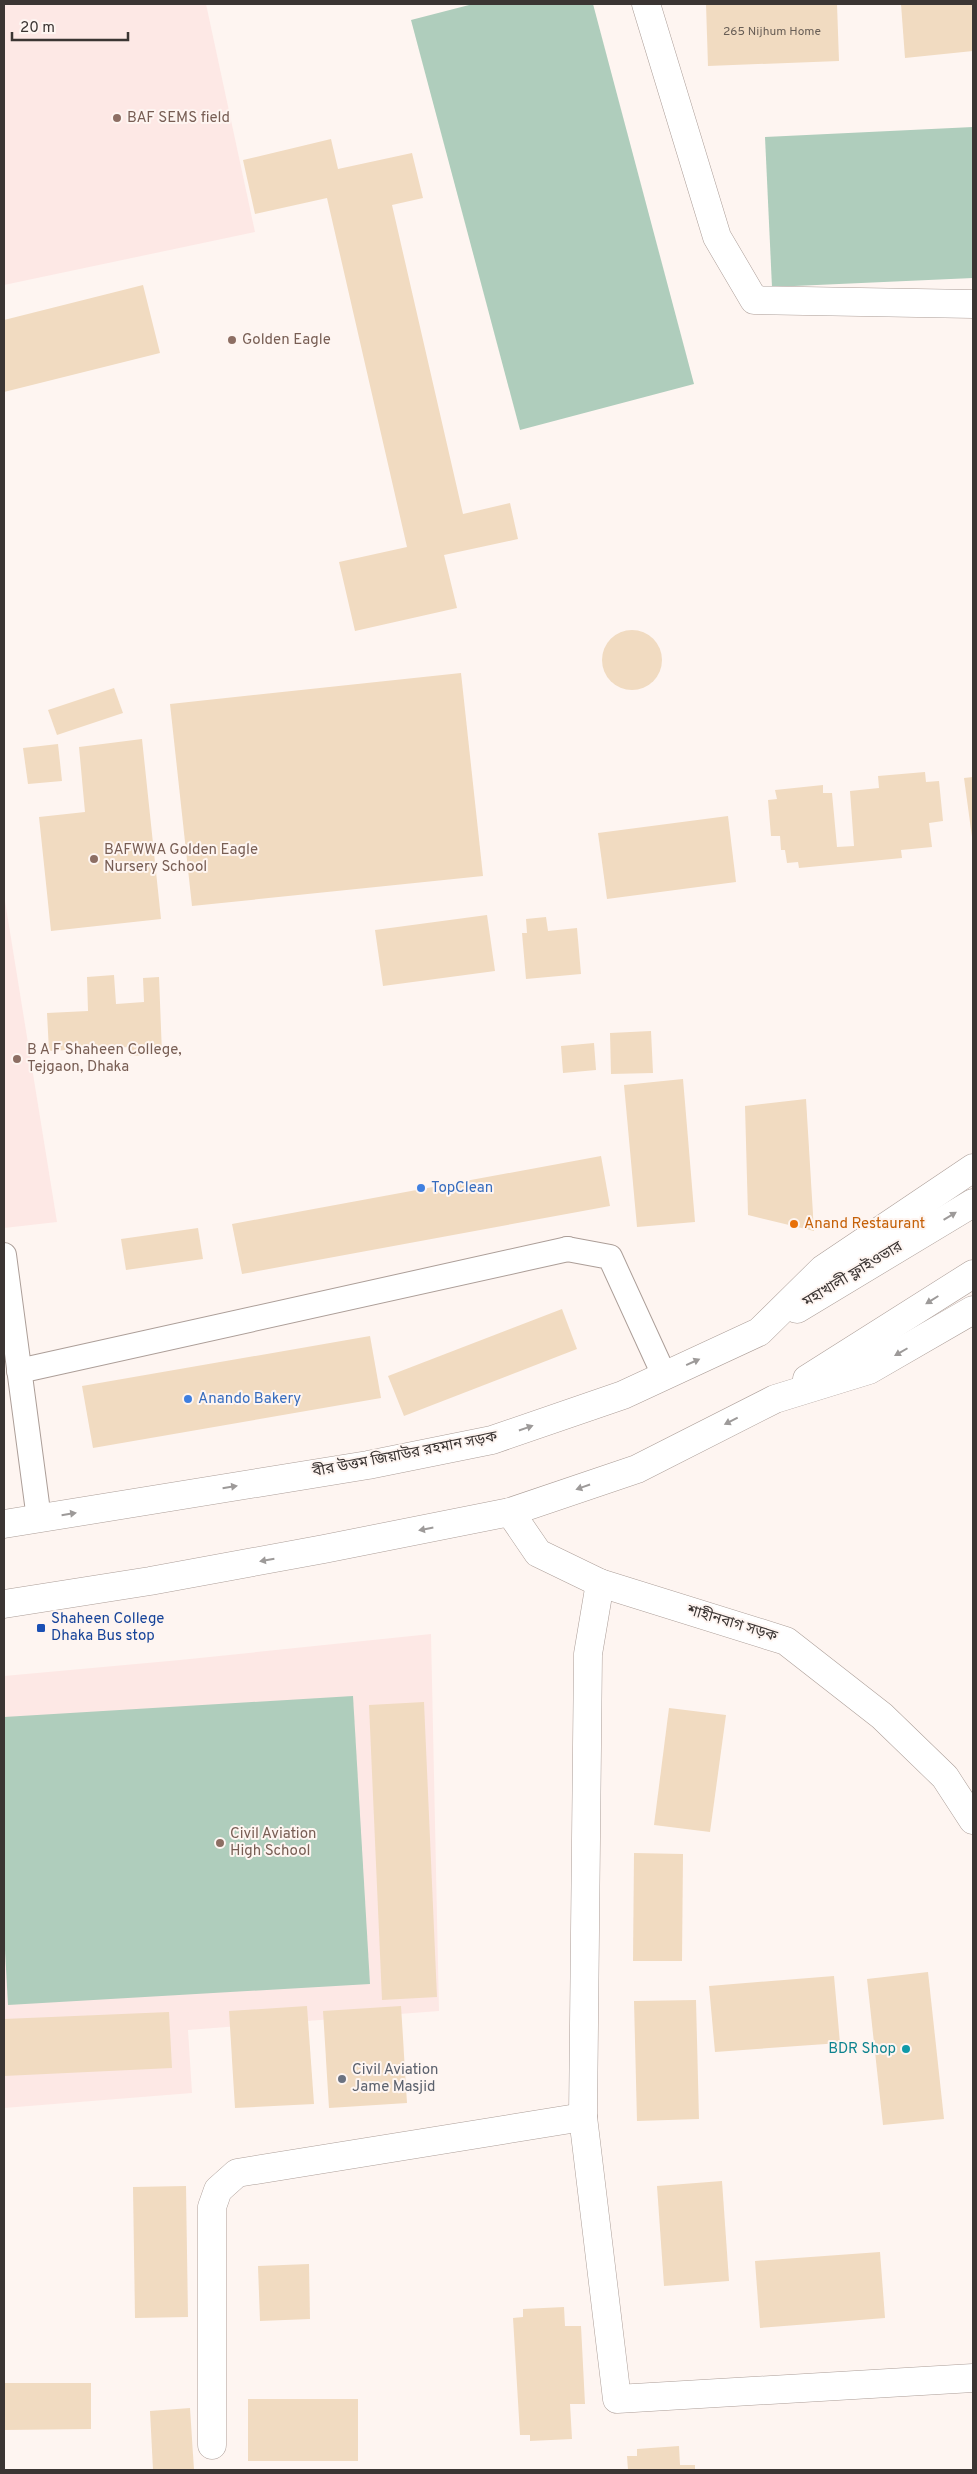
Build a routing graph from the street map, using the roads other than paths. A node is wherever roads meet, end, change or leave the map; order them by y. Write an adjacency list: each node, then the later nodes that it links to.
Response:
1 (646, 4): 2 (main road)
2 (973, 304)
3 (973, 1168): 8 (main road, বীর উত্তম জিয়াউর রহমান সড়ক)
4 (973, 1203): 8 (main road, মহাখালী ফ্লাইওভার, one-way to 4)
5 (4, 1255): 9 (lane)
6 (973, 1274): 11 (main road, one-way to 11)
7 (973, 1310): 11 (main road, one-way to 11)
8 (759, 1332): 10 (main road, বীর উত্তম জিয়াউর রহমান সড়ক, one-way to 8)
9 (19, 1371): 10 (lane); 13 (lane)
10 (664, 1375): 13 (main road, বীর উত্তম জিয়াউর রহমান সড়ক, one-way to 10)
11 (775, 1399): 12 (main road, one-way to 12)
12 (510, 1512): 15 (main road, শাহীনবাগ সড়ক); 16 (main road, one-way to 16)
13 (39, 1519): 14 (main road, বীর উত্তম জিয়াউর রহমান সড়ক)
14 (4, 1524)
15 (600, 1584): 17 (main road, শাহীনবাগ সড়ক); 18 (main road)
16 (4, 1604)
17 (973, 1820)
18 (583, 2117): 19 (main road); 20 (main road)
19 (973, 2378)
20 (212, 2445)

